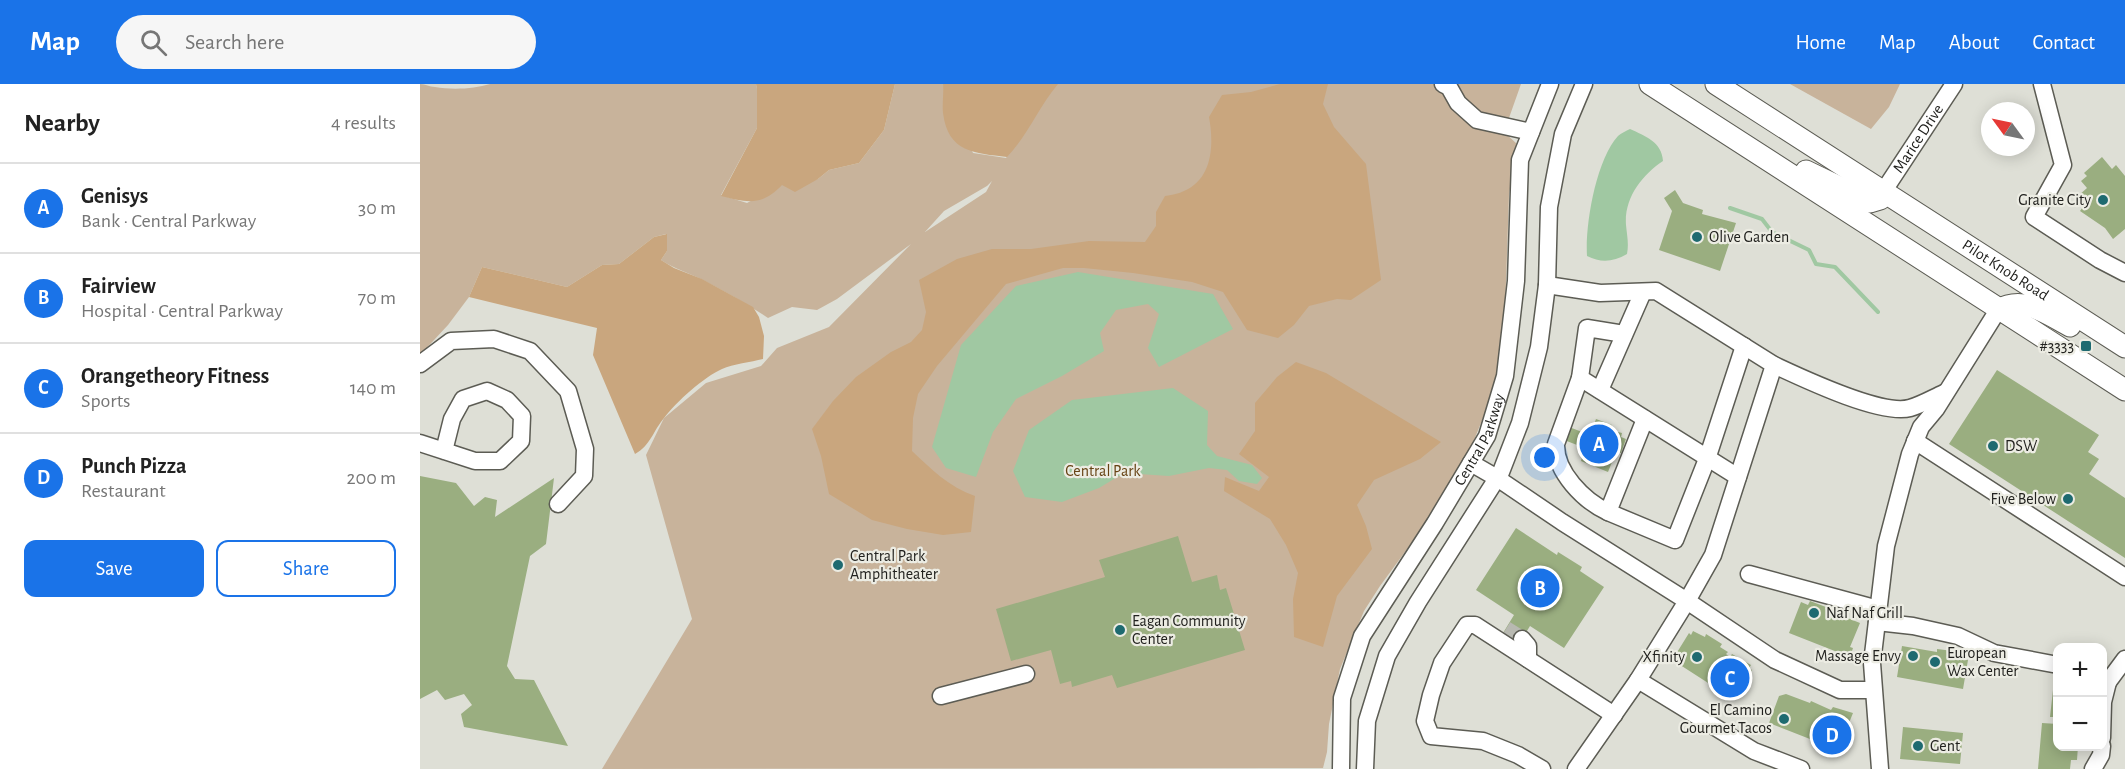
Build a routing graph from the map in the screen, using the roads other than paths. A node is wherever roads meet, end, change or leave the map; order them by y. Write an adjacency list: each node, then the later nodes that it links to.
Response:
1 (1443, 84): 8 (street)
2 (1550, 84): 8 (street, Central Parkway)
3 (1584, 84): 12 (street, Central Parkway)
4 (1650, 84): 9 (main road)
5 (1716, 84): 10 (main road, Pilot Knob Road)
6 (1954, 84): 10 (street, Marice Drive)
7 (2042, 84): 11 (street)
8 (1531, 132): 30 (street, Central Parkway)
9 (1758, 153): 10 (main road); 14 (main road)
10 (1883, 192): 17 (main road, Pilot Knob Road)
11 (2125, 273)
12 (1547, 285): 13 (street); 32 (street, Central Parkway)
13 (1643, 292): 15 (street); 16 (street)
14 (1998, 310): 18 (main road, Pilot Knob Road); 23 (main road); 24 (street)
15 (1624, 334): 21 (street); 22 (street)
16 (1744, 346): 20 (street); 29 (street)
17 (2125, 347)
18 (2125, 359)
19 (420, 364): 33 (street)
20 (1774, 365): 24 (street); 31 (street)
21 (1580, 378): 22 (street); 34 (street)
22 (1600, 390): 25 (street)
23 (2125, 390)
24 (1944, 393): 26 (street)
25 (1645, 419): 29 (street); 34 (street)
26 (1915, 441): 36 (street); 38 (street)
27 (420, 443): 28 (street)
28 (444, 451): 28 (street)
29 (1707, 459): 31 (street); 34 (street)
30 (1471, 463): 32 (street); 52 (street, Central Parkway)
31 (1738, 477): 37 (street)
32 (1497, 478): 37 (street); 53 (street, Central Parkway)
33 (558, 504)
34 (1608, 512)
35 (1749, 574): 38 (street)
36 (2125, 577)
37 (1687, 601): 47 (street); 48 (street)
38 (1878, 616): 44 (street); 48 (street)
39 (1506, 629): 40 (street)
40 (1488, 633): 42 (street); 54 (street)
41 (1522, 639): 42 (street)
42 (1528, 659): 50 (street)
43 (2125, 659): 46 (street)
44 (2053, 664)
45 (1026, 674): 49 (street)
46 (2107, 679)
47 (1638, 680): 50 (street); 56 (street)
48 (1873, 690): 57 (street)
49 (941, 696)
50 (1614, 715): 55 (street)
51 (2102, 751): 58 (street)
52 (1341, 769)
53 (1365, 769)
54 (1542, 769)
55 (1576, 769)
56 (1801, 769)
57 (1880, 769)
58 (2093, 769)

